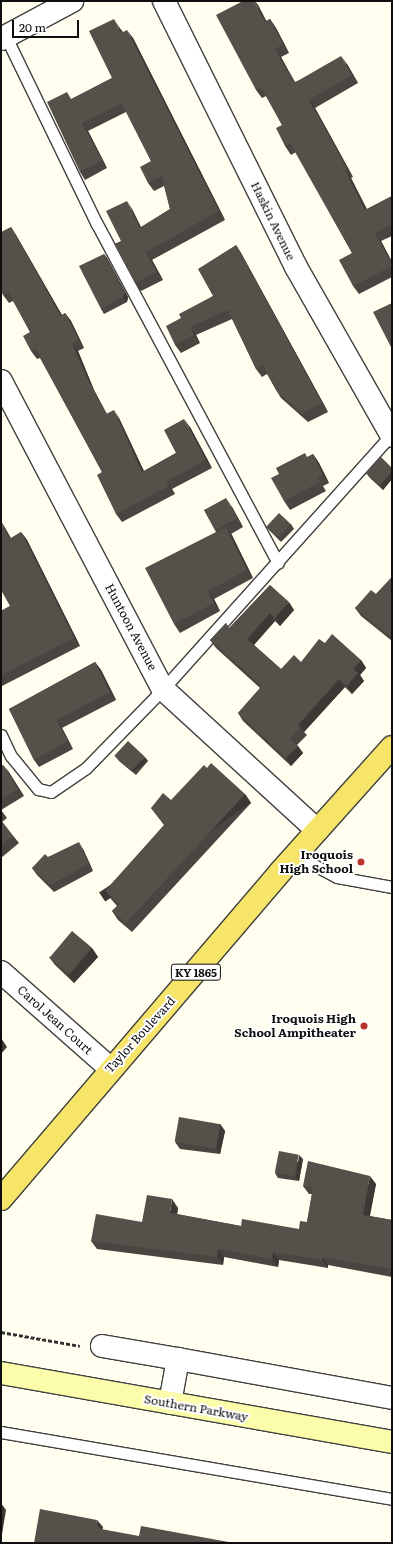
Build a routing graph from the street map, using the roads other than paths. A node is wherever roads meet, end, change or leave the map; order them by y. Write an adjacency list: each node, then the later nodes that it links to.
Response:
1 (72, 1): 3 (street)
2 (164, 1): 5 (street, Haskin Avenue)
3 (3, 38): 6 (lane)
4 (1, 381): 7 (street, Huntoon Avenue)
5 (392, 435): 6 (lane)
6 (278, 563): 7 (lane)
7 (163, 689): 8 (lane); 10 (street, Huntoon Avenue)
8 (1, 735)
9 (392, 746): 10 (main road, Taylor Boulevard / KY 1865)
10 (317, 830): 11 (main road, Taylor Boulevard / KY 1865)
11 (295, 855): 12 (lane); 14 (main road, Taylor Boulevard / KY 1865)
12 (392, 887)
13 (1, 972): 14 (street, Carol Jean Court)
14 (110, 1068): 15 (main road, Taylor Boulevard / KY 1865)
15 (1, 1198)
16 (102, 1346): 17 (street)
17 (178, 1359): 19 (street); 20 (street)
18 (1, 1373): 20 (main road, Southern Parkway)
19 (392, 1398)
20 (170, 1403): 22 (main road, Southern Parkway)
21 (1, 1432): 23 (lane)
22 (392, 1442)
23 (392, 1499)

